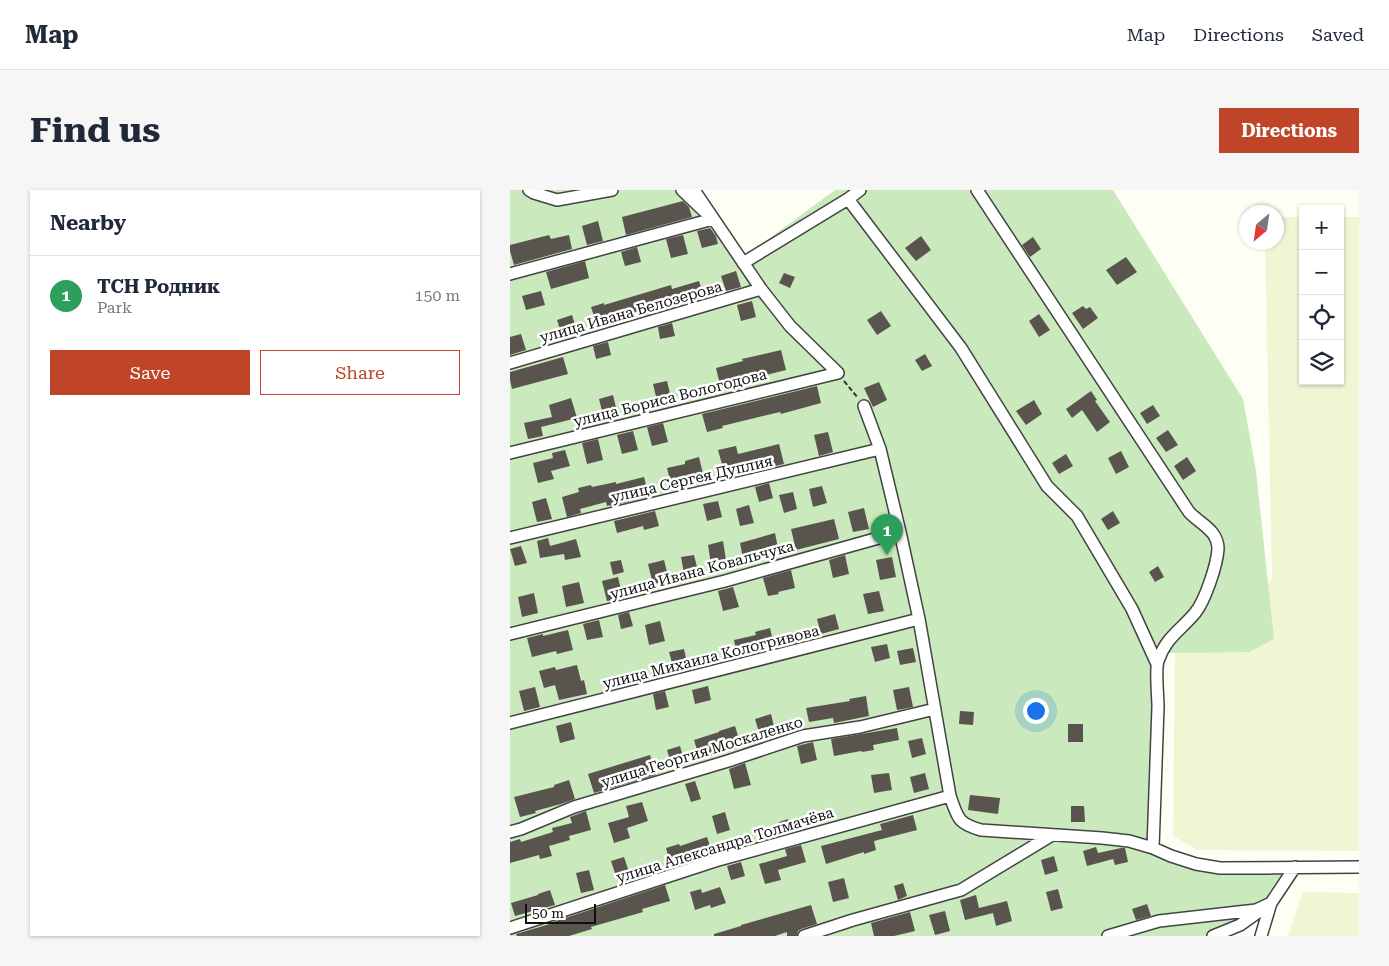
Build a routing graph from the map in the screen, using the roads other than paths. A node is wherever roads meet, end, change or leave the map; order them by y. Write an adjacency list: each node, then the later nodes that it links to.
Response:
1 (529, 190): 2 (street)
2 (612, 190)
3 (682, 190): 8 (street)
4 (694, 190): 8 (street)
5 (860, 190): 7 (street)
6 (977, 190): 20 (street)
7 (848, 198): 9 (street); 20 (street)
8 (713, 219): 9 (street); 10 (street)
9 (743, 263): 11 (street)
10 (510, 274)
11 (761, 289): 12 (street, улица Ивана Белозерова); 15 (street, улица Бориса Вологодова)
12 (510, 363)
13 (864, 406): 14 (street)
14 (880, 449): 16 (street); 17 (street, улица Сергея Дуплия)
15 (510, 453)
16 (900, 532): 18 (street); 19 (street, улица Ивана Ковальчука)
17 (510, 538)
18 (919, 620): 21 (street); 22 (street, улица Михаила Кологривова)
19 (510, 634)
20 (1157, 664): 26 (street)
21 (935, 709): 23 (street); 24 (street, улица Георгия Москаленко)
22 (510, 724)
23 (950, 796): 25 (street); 30 (street, улица Александра Толмачёва)
24 (510, 832)
25 (1052, 835): 26 (street); 31 (street)
26 (1153, 848): 27 (street)
27 (1295, 867): 28 (street); 29 (street)
28 (1359, 867)
29 (1271, 903): 32 (street); 33 (street); 34 (street)
30 (510, 928)
31 (804, 936)
32 (1108, 936)
33 (1213, 936)
34 (1261, 936)

